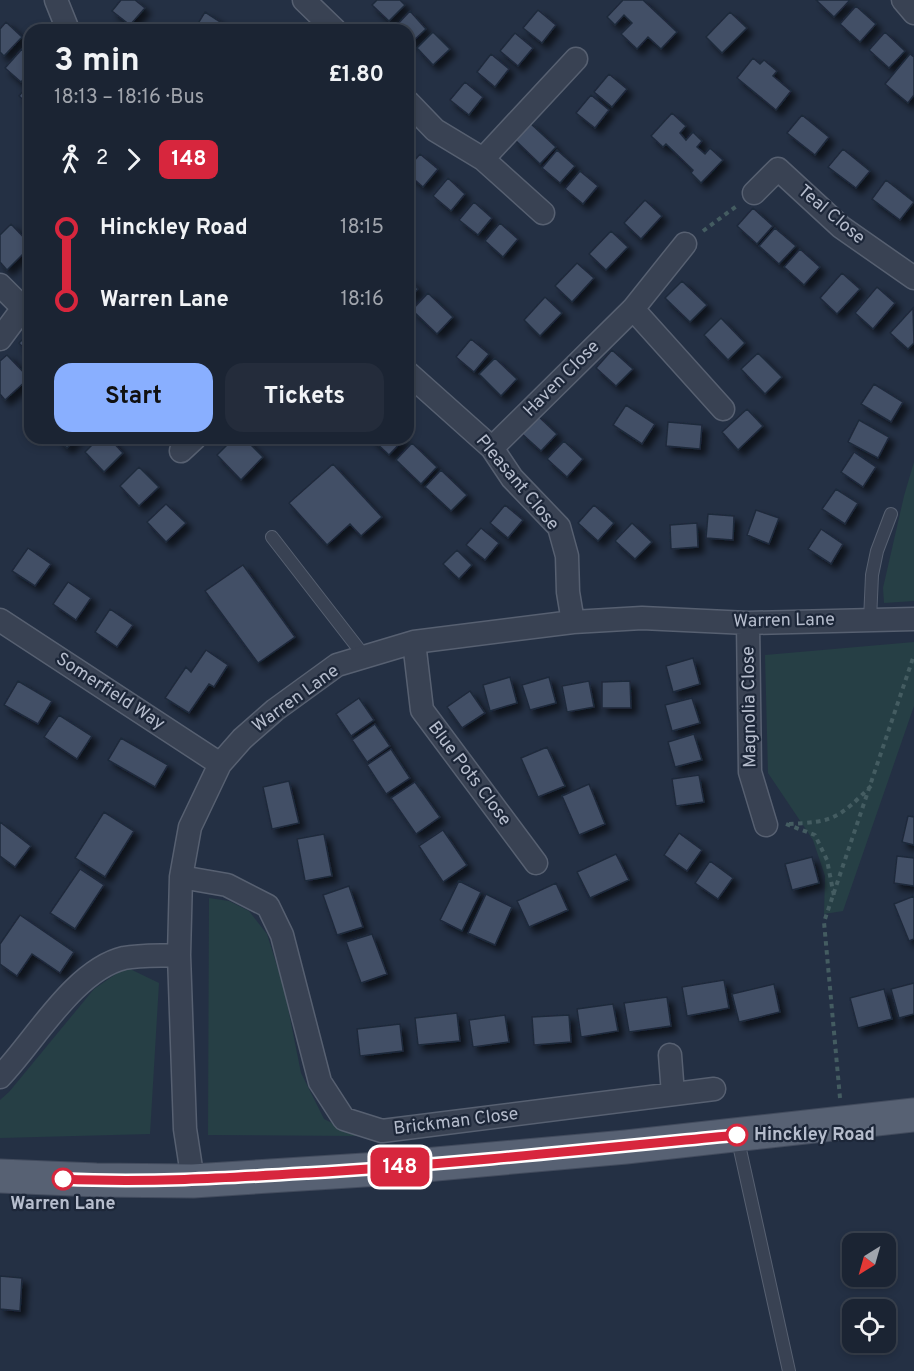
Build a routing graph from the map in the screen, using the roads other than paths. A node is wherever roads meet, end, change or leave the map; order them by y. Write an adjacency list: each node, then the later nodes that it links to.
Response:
1 (56, 0): 5 (street)
2 (304, 0): 6 (street)
3 (903, 0): 4 (street)
4 (914, 14)
5 (66, 24)
6 (330, 24)
7 (576, 59): 9 (street)
8 (414, 108): 9 (street)
9 (483, 159): 11 (street)
10 (754, 193): 13 (street, Teal Close)
11 (543, 213)
12 (686, 244): 17 (street, Haven Close)
13 (914, 278)
14 (0, 285): 15 (street)
15 (24, 303)
16 (24, 307): 18 (street)
17 (633, 309): 20 (street); 21 (street, Haven Close)
18 (0, 339)
19 (414, 378): 21 (street, Pleasant Close)
20 (723, 409)
21 (492, 448): 27 (street, Pleasant Close)
22 (891, 514): 26 (lane)
23 (272, 537): 30 (lane)
24 (914, 619): 26 (street, Warren Lane)
25 (0, 620): 31 (street, Somerfield Way)
26 (870, 620): 28 (street, Warren Lane)
27 (573, 622): 28 (street, Warren Lane); 29 (street, Warren Lane)
28 (748, 623): 32 (street, Magnolia Close)
29 (414, 642): 30 (street, Warren Lane); 33 (street, Blue Pots Close)
30 (365, 657): 31 (street, Warren Lane)
31 (220, 764): 34 (street, Warren Lane)
32 (777, 824)
33 (536, 863)
34 (181, 877): 35 (street, Warren Lane); 39 (street, Brickman Close)
35 (179, 955): 37 (street); 43 (street, Warren Lane)
36 (670, 1055): 39 (street)
37 (0, 1077)
38 (714, 1089): 39 (street, Brickman Close)
39 (673, 1095)
40 (914, 1114): 41 (main road)
41 (737, 1135): 43 (main road); 44 (lane)
42 (0, 1176): 43 (main road)
43 (193, 1181)
44 (789, 1371)

